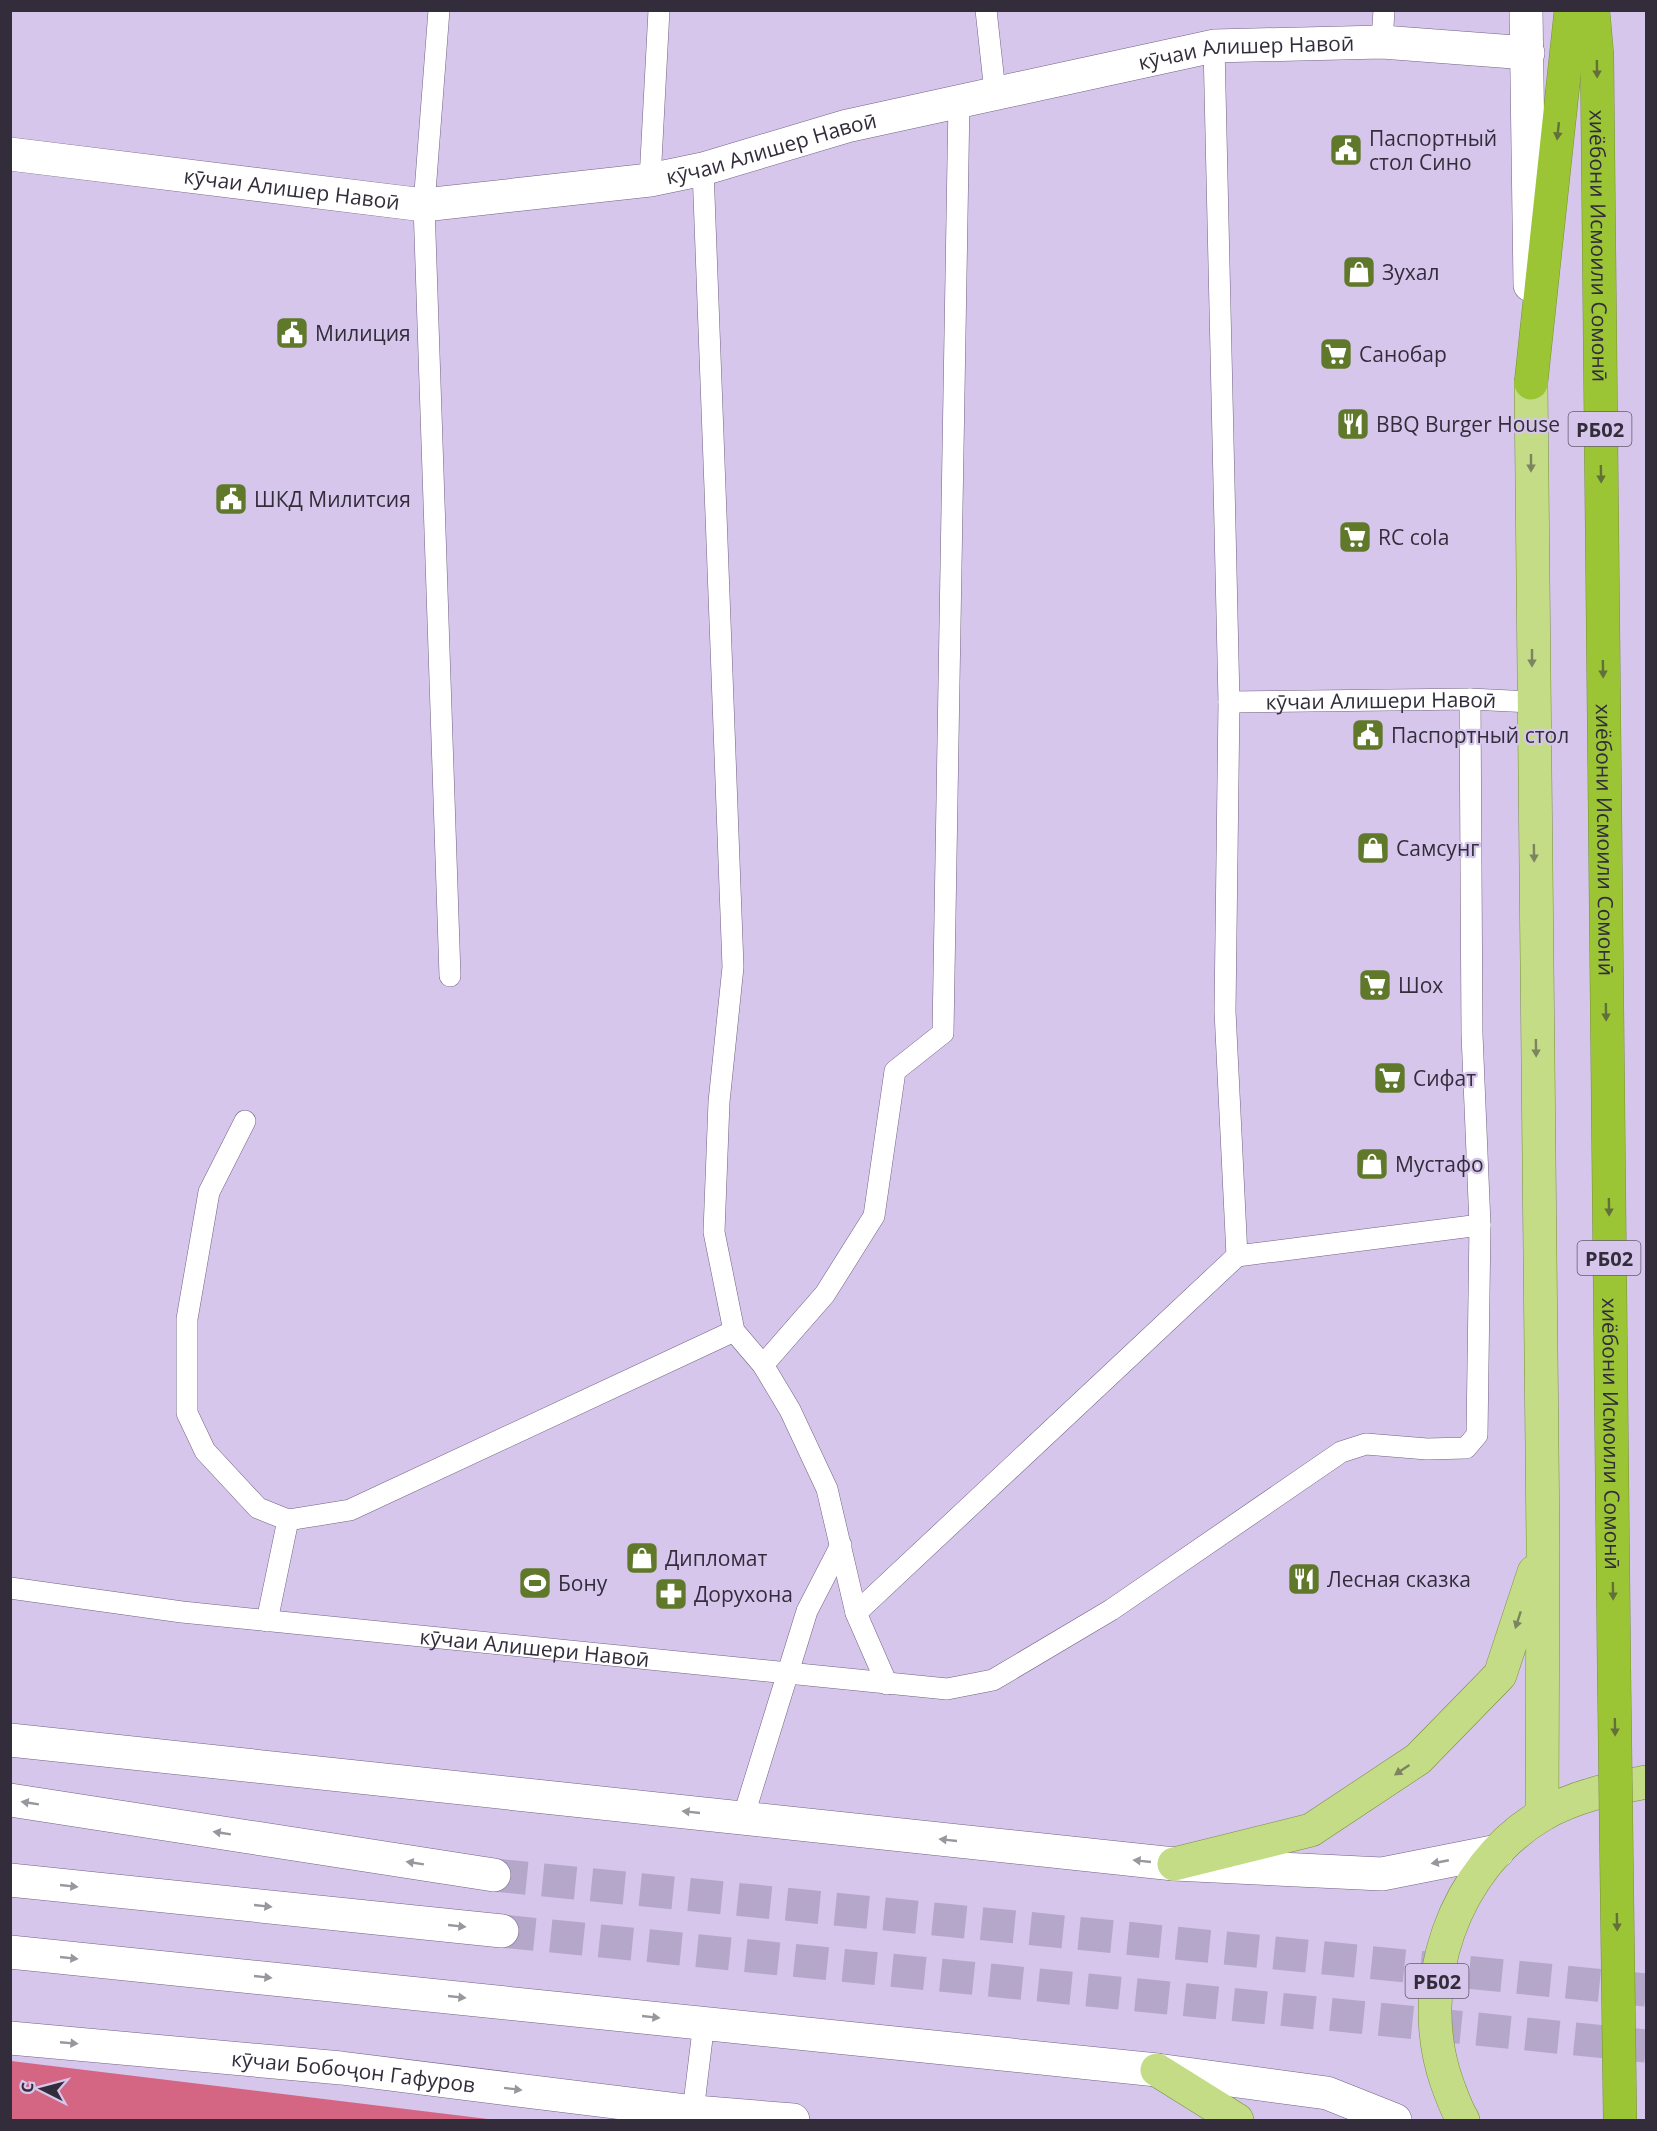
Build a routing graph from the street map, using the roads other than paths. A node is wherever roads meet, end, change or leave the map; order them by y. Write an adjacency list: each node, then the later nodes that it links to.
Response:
1 (439, 10): 15 (lane)
2 (659, 10): 14 (lane)
3 (986, 10): 10 (lane)
4 (1526, 10): 9 (main road)
5 (1571, 10): 16 (highway, one-way to 16)
6 (1593, 10): 53 (highway, хиёбони Исмоили Сомонӣ / РБ02, one-way to 53, bridge)
7 (1383, 26): 8 (main road, кӯчаи Алишер Навоӣ); 9 (main road, кӯчаи Алишер Навоӣ)
8 (1214, 46): 10 (main road, кӯчаи Алишер Навоӣ); 18 (lane)
9 (1528, 53): 16 (main road)
10 (995, 92): 11 (main road, кӯчаи Алишер Навоӣ)
11 (959, 101): 13 (main road, кӯчаи Алишер Навоӣ); 25 (lane)
12 (10, 154): 15 (main road, кӯчаи Алишер Навоӣ)
13 (703, 169): 14 (main road, кӯчаи Алишер Навоӣ); 24 (lane)
14 (650, 180): 15 (main road, кӯчаи Алишер Навоӣ)
15 (424, 205): 20 (lane)
16 (1531, 383): 19 (main road, one-way to 19)
17 (1470, 699): 18 (lane, кӯчаи Алишери Навоӣ); 19 (lane, кӯчаи Алишери Навоӣ); 22 (lane)
18 (1229, 702): 23 (lane)
19 (1533, 702): 27 (main road, one-way to 27)
20 (450, 976)
21 (245, 1121): 26 (lane)
22 (1480, 1225): 23 (lane); 33 (lane, кӯчаи Алишери Навоӣ)
23 (1238, 1256): 30 (lane)
24 (734, 1331): 25 (lane); 26 (lane)
25 (763, 1365): 28 (lane)
26 (288, 1520): 31 (lane)
27 (1543, 1544): 37 (main road); 40 (main road, one-way to 40)
28 (841, 1545): 30 (lane); 32 (lane)
29 (10, 1588): 31 (lane, кӯчаи Алишери Навоӣ)
30 (856, 1613): 33 (lane)
31 (267, 1620): 32 (lane, кӯчаи Алишери Навоӣ)
32 (788, 1674): 33 (lane, кӯчаи Алишери Навоӣ); 38 (lane)
33 (887, 1684)
34 (10, 1740): 38 (main road, one-way to 34)
35 (1647, 1782): 37 (main road, РБ02)
36 (10, 1800): 41 (main road, one-way to 36)
37 (1542, 1815): 39 (main road, РБ02)
38 (743, 1818): 40 (main road, one-way to 38)
39 (1498, 1851): 40 (main road, one-way to 40); 52 (main road, РБ02)
40 (1174, 1864)
41 (494, 1875)
42 (10, 1880): 43 (main road, one-way to 43)
43 (502, 1931)
44 (10, 1952): 45 (main road, one-way to 45)
45 (704, 2022): 47 (main road); 48 (lane)
46 (10, 2038): 48 (main road, кӯчаи Бобоҷон Гафуров, one-way to 48)
47 (1157, 2070): 50 (main road); 51 (main road)
48 (693, 2116): 49 (main road, кӯчаи Бобоҷон Гафуров)
49 (793, 2121)
50 (1238, 2121)
51 (1395, 2121)
52 (1463, 2121)
53 (1620, 2121)

